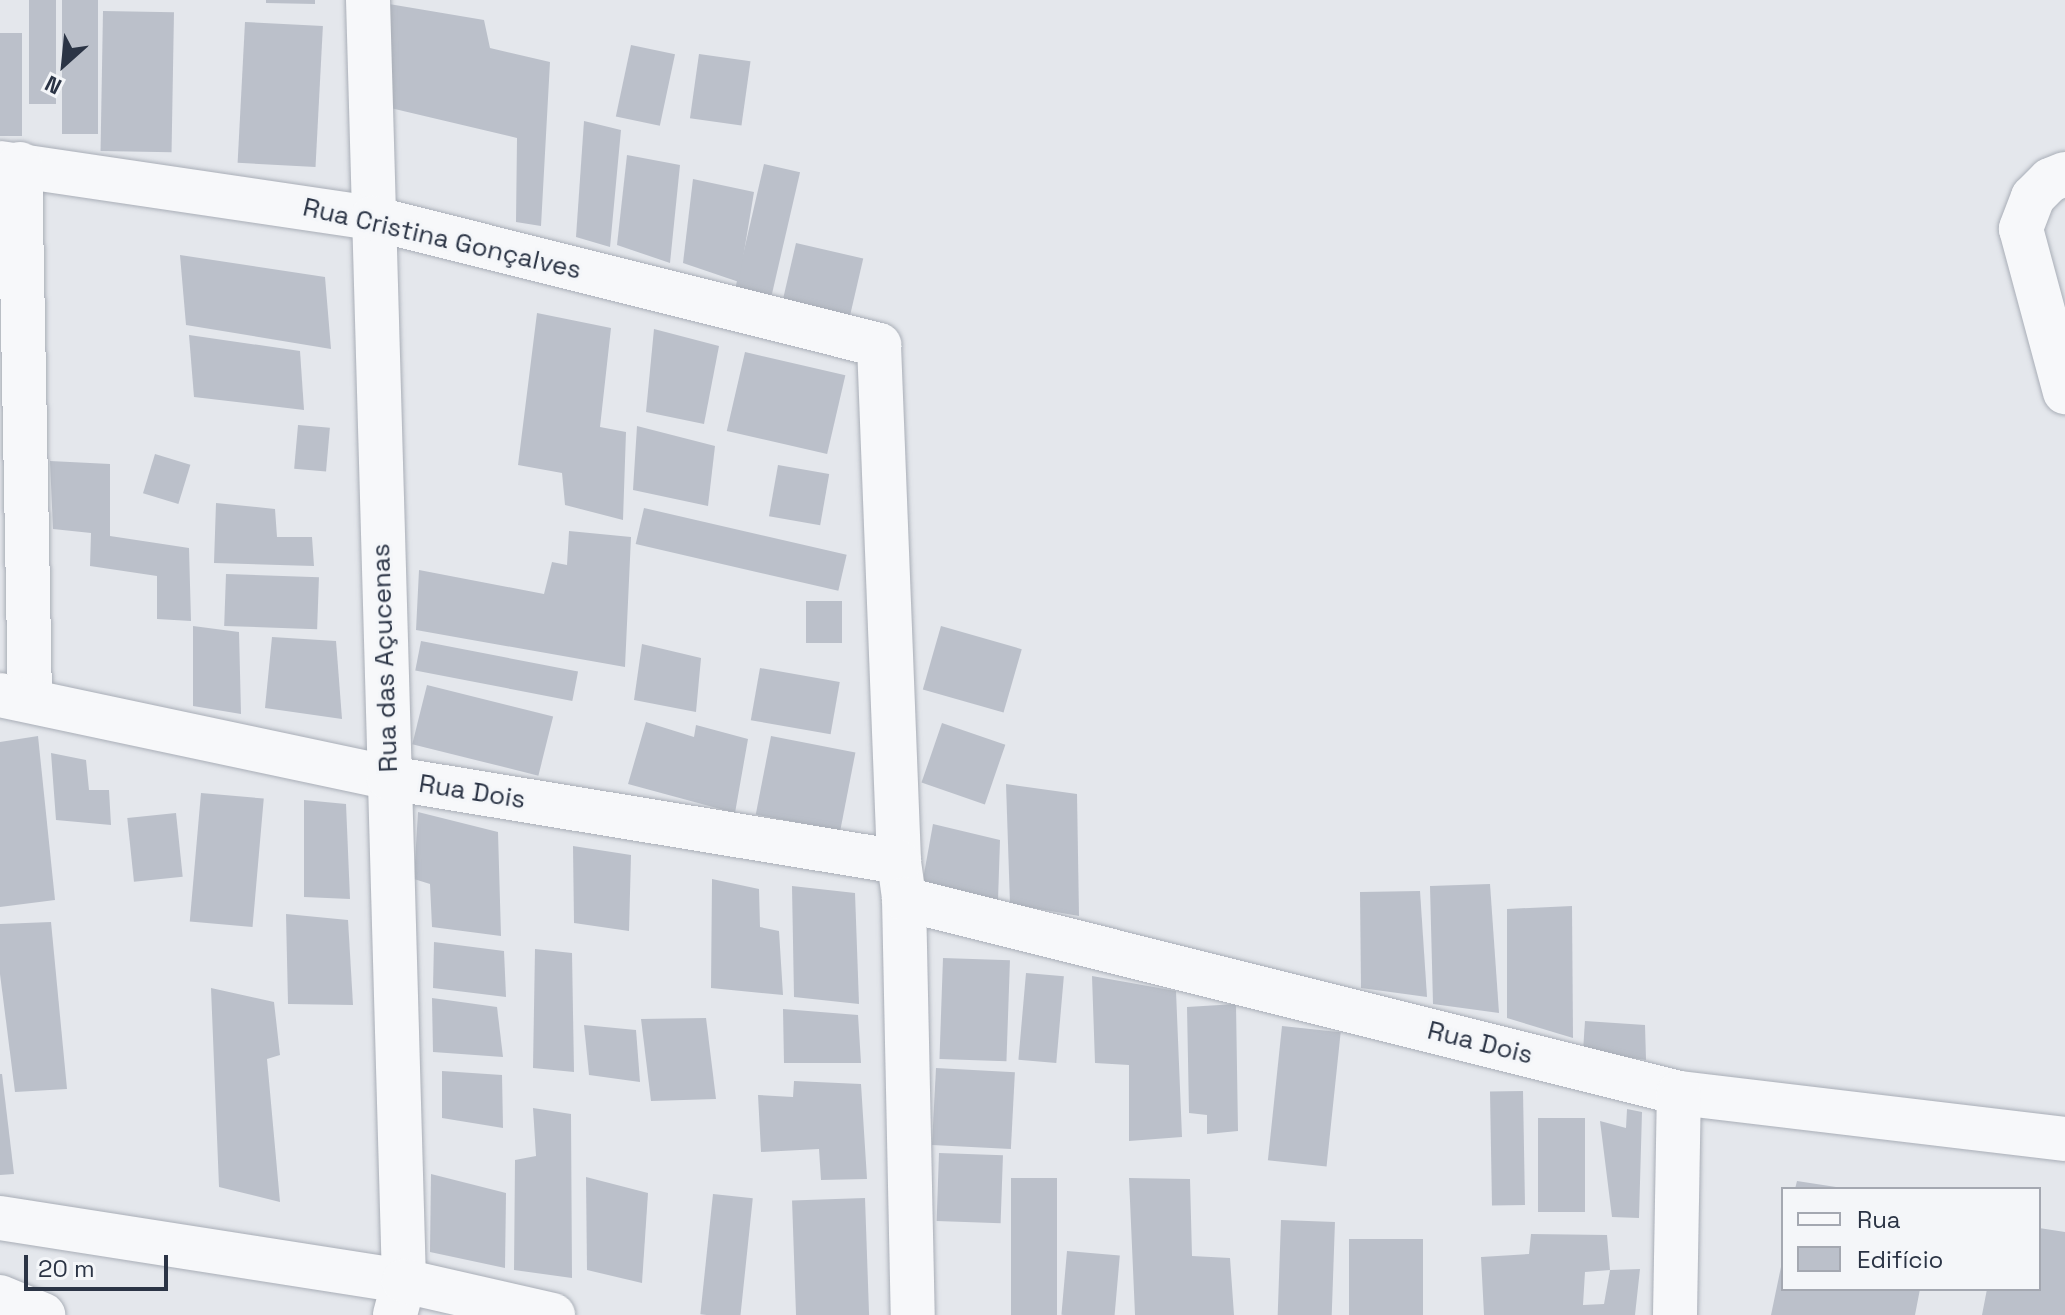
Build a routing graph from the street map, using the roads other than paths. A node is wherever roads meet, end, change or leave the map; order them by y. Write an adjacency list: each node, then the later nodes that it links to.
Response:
1 (368, 0): 4 (street, Rua das Açucenas)
2 (10, 163): 4 (street, Rua Cristina Gonçalves); 6 (street)
3 (2065, 174): 5 (street)
4 (372, 218): 7 (street, Rua das Açucenas); 8 (street, Rua Cristina Gonçalves)
5 (2065, 392)
6 (15, 697): 7 (street, Rua Dois)
7 (389, 778): 8 (street, Rua Dois); 13 (street, Rua das Açucenas)
8 (902, 881): 9 (street, Rua Dois); 16 (street)
9 (1679, 1093): 10 (street, Rua Dois); 17 (street)
10 (2065, 1139)
11 (0, 1218): 13 (street)
12 (0, 1297): 14 (street)
13 (400, 1298): 15 (street)
14 (43, 1315)
15 (553, 1315)
16 (913, 1315)
17 (1675, 1315)

